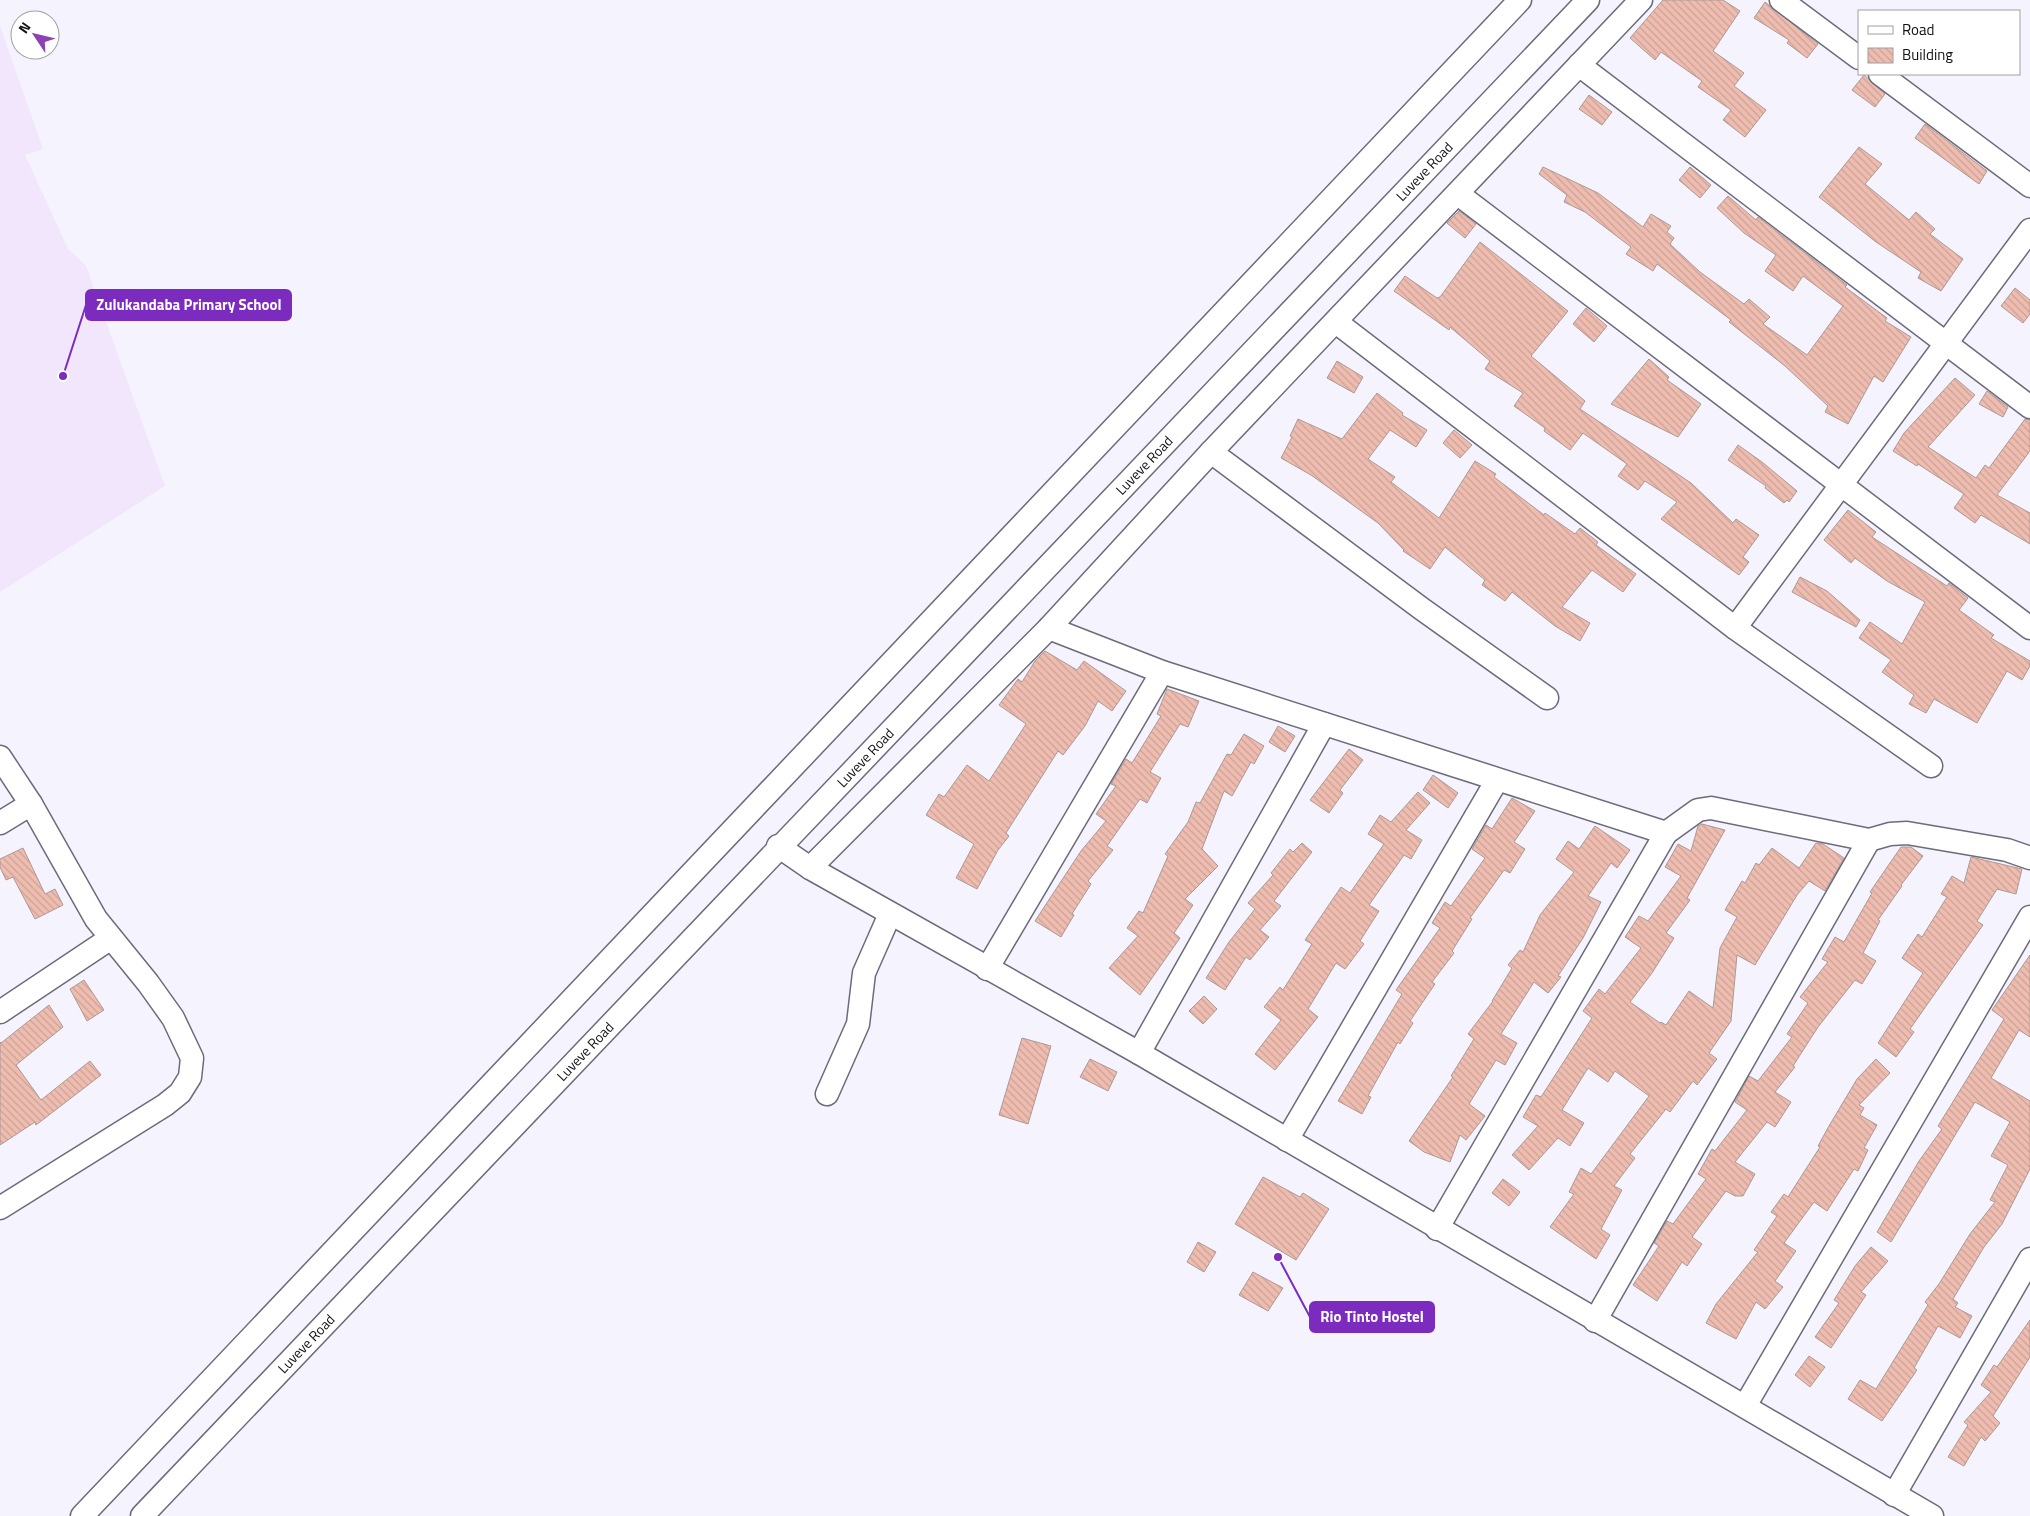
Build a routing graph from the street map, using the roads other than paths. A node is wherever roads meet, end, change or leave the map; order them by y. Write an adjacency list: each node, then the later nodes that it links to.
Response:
1 (1520, 0): 46 (street)
2 (1588, 0): 29 (street, Luveve Road)
3 (1641, 0): 6 (street)
4 (1781, 0): 5 (street)
5 (1858, 57)
6 (1579, 65): 9 (street); 12 (street)
7 (1881, 75): 8 (street)
8 (2030, 186)
9 (1458, 194): 11 (street); 15 (street)
10 (2030, 230): 12 (street)
11 (1336, 322): 14 (street); 17 (street)
12 (1945, 345): 13 (street); 15 (street)
13 (2030, 407)
14 (1211, 452): 16 (street); 20 (street)
15 (1841, 486): 17 (street); 18 (street)
16 (1049, 628): 19 (street); 31 (street)
17 (1734, 628): 23 (street)
18 (2030, 628)
19 (1162, 672): 21 (street); 35 (street)
20 (1547, 698)
21 (1324, 724): 24 (street); 37 (street)
22 (0, 757): 25 (street)
23 (1931, 766)
24 (1497, 780): 27 (street); 39 (street)
25 (31, 804): 26 (street); 34 (street)
26 (0, 823)
27 (1666, 833): 28 (street); 41 (street)
28 (1869, 840): 30 (street); 43 (street)
29 (778, 846): 31 (street); 47 (street, Luveve Road)
30 (2030, 858)
31 (810, 868): 32 (street)
32 (890, 914): 35 (street); 38 (street)
33 (2030, 917): 44 (street)
34 (111, 938): 36 (street); 40 (street)
35 (987, 969): 37 (street)
36 (0, 1012)
37 (1139, 1053): 39 (street)
38 (826, 1094)
39 (1287, 1140): 41 (street)
40 (0, 1208)
41 (1437, 1229): 43 (street)
42 (2030, 1259): 45 (street)
43 (1595, 1321): 44 (street)
44 (1745, 1406): 45 (street)
45 (1894, 1494): 48 (street)
46 (82, 1516)
47 (142, 1516)
48 (1932, 1516)

